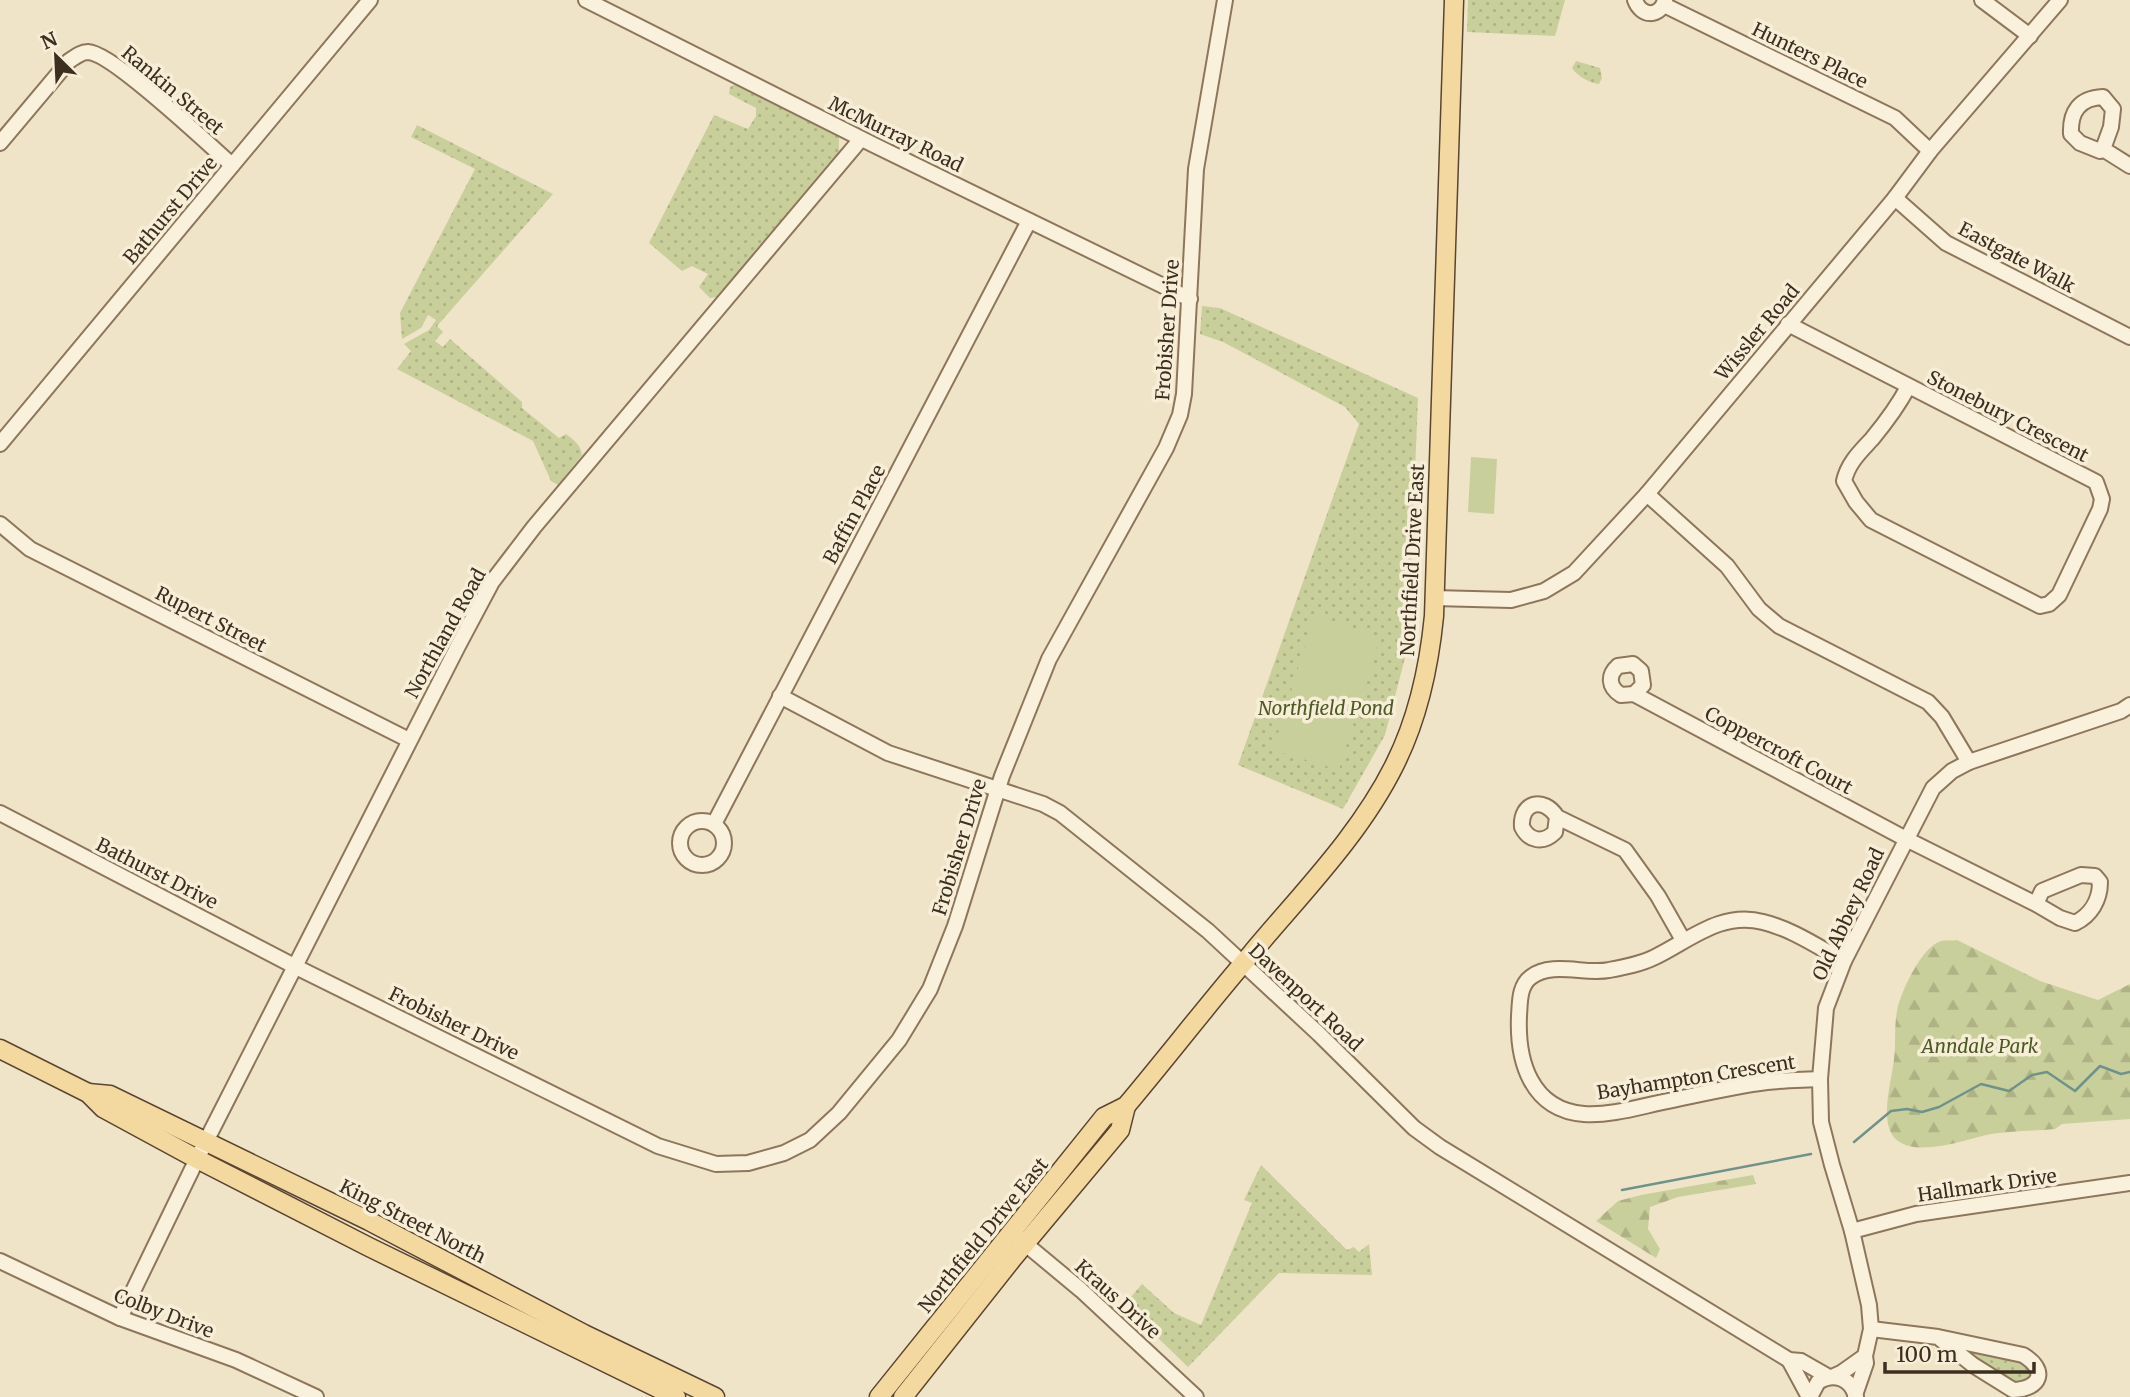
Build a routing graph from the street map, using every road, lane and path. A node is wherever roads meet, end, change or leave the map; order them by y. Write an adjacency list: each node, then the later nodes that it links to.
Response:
1 (370, 0): 14 (street, Bathurst Drive)
2 (586, 0): 10 (street, McMurray Road)
3 (1225, 0): 18 (street, Frobisher Drive)
4 (1454, 0): 25 (main road, Northfield Drive East)
5 (1635, 0): 8 (street, Hunters Place)
6 (1982, 0): 9 (street)
7 (2060, 0): 9 (street, Wissler Road)
8 (1665, 3): 13 (street, Hunters Place)
9 (2030, 36): 13 (street, Wissler Road)
10 (861, 139): 17 (street, McMurray Road); 29 (street, Northland Road)
11 (0, 143): 14 (street, Rankin Street)
12 (2103, 149): 15 (street)
13 (1930, 151): 16 (street, Wissler Road)
14 (232, 165): 22 (street, Bathurst Drive)
15 (2130, 166)
16 (1895, 198): 19 (street, Wissler Road); 20 (street, Eastgate Walk)
17 (1029, 221): 18 (street, McMurray Road); 27 (street, Baffin Place)
18 (1190, 299): 31 (street, Frobisher Drive)
19 (1788, 324): 21 (street, Stonebury Crescent); 23 (street, Wissler Road)
20 (2130, 337)
21 (1908, 387): 21 (street, Stonebury Crescent)
22 (0, 444)
23 (1647, 494): 25 (street, Wissler Road); 30 (street)
24 (0, 524): 29 (street, Rupert Street)
25 (1434, 598): 39 (main road, Northfield Drive East)
26 (1634, 694): 35 (street, Coppercroft Court)
27 (780, 696): 31 (street, Davenport Road); 34 (street, Baffin Place)
28 (2130, 705): 30 (street, Old Abbey Road)
29 (409, 740): 40 (street, Northland Road)
30 (1969, 762): 35 (street, Old Abbey Road)
31 (998, 790): 39 (street, Davenport Road); 40 (street, Frobisher Drive)
32 (0, 813): 40 (street, Bathurst Drive)
33 (1557, 817): 37 (street)
34 (714, 824)
35 (1906, 839): 36 (street, Coppercroft Court); 38 (street, Old Abbey Road)
36 (2036, 904)
37 (1683, 940): 38 (street, Bayhampton Crescent); 42 (street, Bayhampton Crescent)
38 (1844, 961): 42 (street, Old Abbey Road)
39 (1243, 963): 48 (main road, Northfield Drive East); 54 (street, Davenport Road)
40 (296, 967): 44 (street, Northland Road)
41 (0, 1049): 43 (main road, King Street North)
42 (1820, 1079): 47 (street, Old Abbey Road)
43 (88, 1093): 44 (main road, King Street North); 45 (main road, King Street North)
44 (206, 1142): 45 (street, Northland Road); 59 (main road, King Street North)
45 (197, 1158): 50 (street, Northland Road); 58 (main road, King Street North)
46 (2130, 1183): 47 (street, Hallmark Drive)
47 (1852, 1231): 51 (street, Old Abbey Road)
48 (1018, 1238): 60 (main road, Northfield Drive East); 61 (main road, Northfield Drive East); 62 (street, Kraus Drive)
49 (0, 1261): 50 (street, Colby Drive)
50 (120, 1318): 57 (street, Colby Drive)
51 (1871, 1329): 52 (street); 53 (street, Old Abbey Road)
52 (1938, 1337): 52 (street)
53 (1865, 1356): 55 (street); 56 (street, Old Abbey Road)
54 (1789, 1360): 55 (street, Davenport Road); 63 (street)
55 (1831, 1377): 56 (street, Davenport Road); 63 (street)
56 (1856, 1396)
57 (316, 1397)
58 (676, 1397)
59 (715, 1397)
60 (879, 1397)
61 (903, 1397)
62 (1196, 1397)
63 (1809, 1397)

